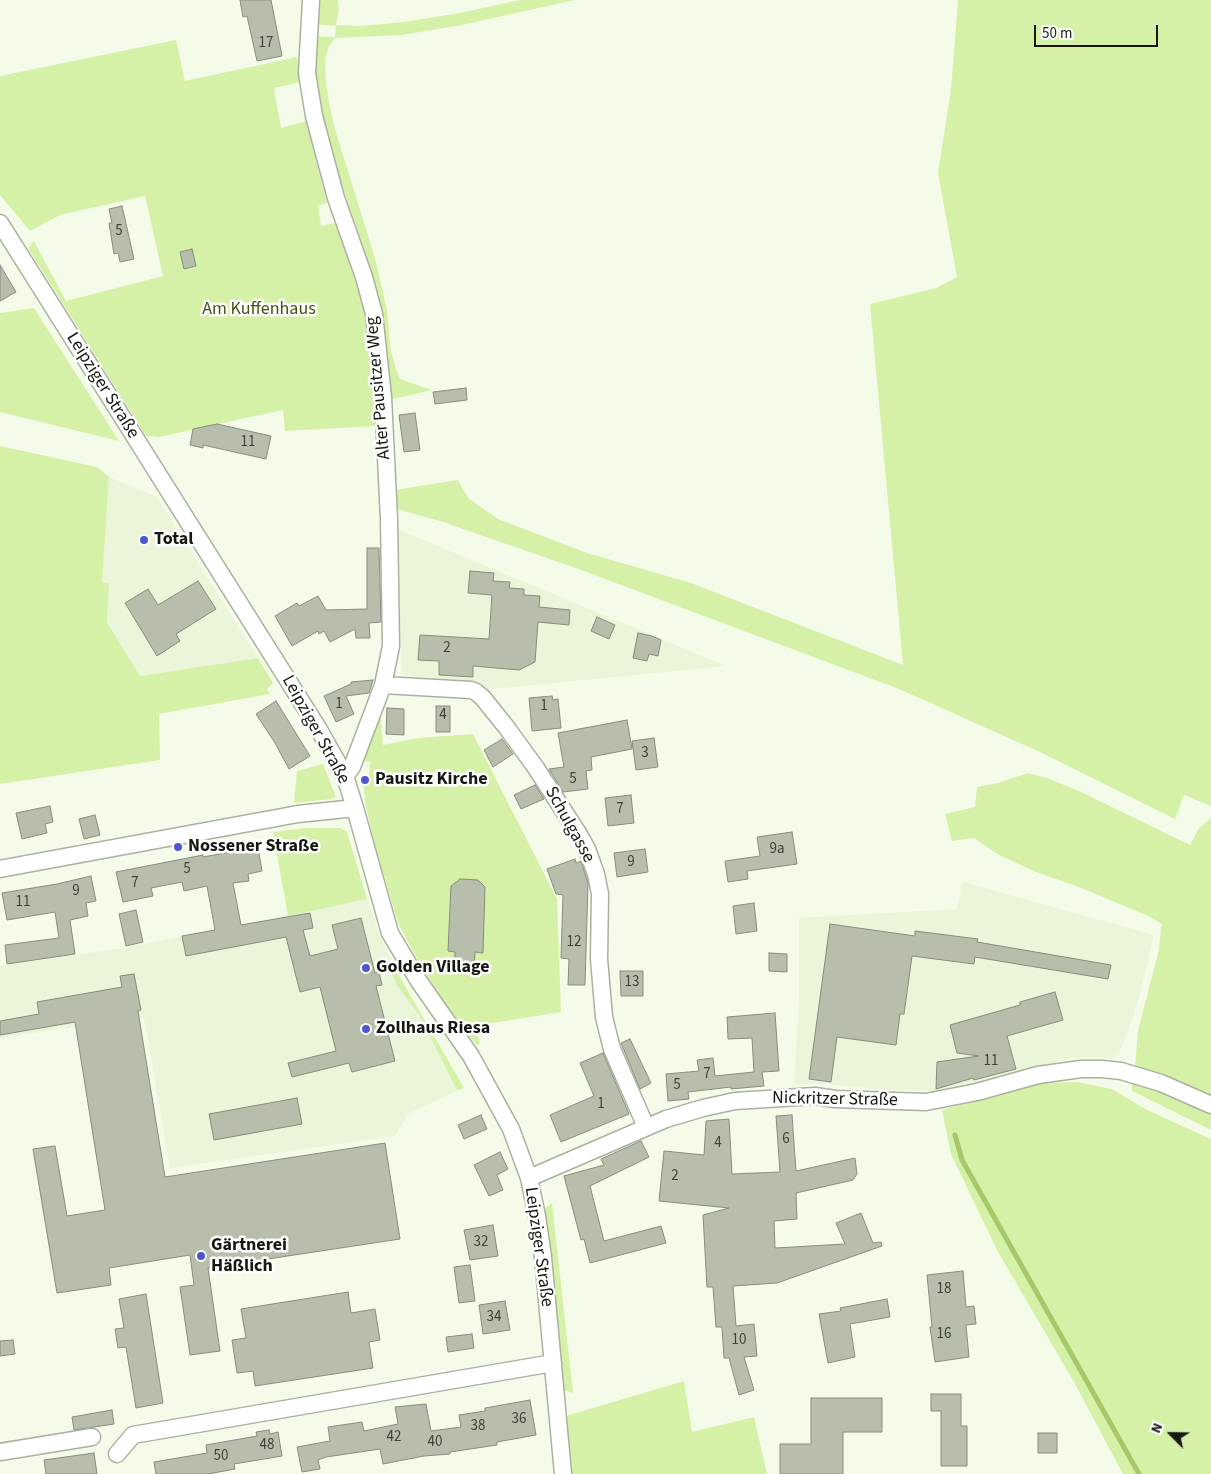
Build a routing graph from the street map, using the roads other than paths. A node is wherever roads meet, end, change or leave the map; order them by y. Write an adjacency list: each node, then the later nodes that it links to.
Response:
1 (310, 0): 3 (street, Alter Pausitzer Weg)
2 (0, 223): 4 (street, Leipziger Straße)
3 (383, 685): 4 (street, Alter Pausitzer Weg); 8 (street, Schulgasse)
4 (345, 776): 5 (street, Leipziger Straße)
5 (355, 808): 6 (street); 9 (street, Leipziger Straße)
6 (0, 869)
7 (1211, 1105): 8 (street, Nickritzer Straße)
8 (646, 1127): 9 (street, Nickritzer Straße)
9 (529, 1178): 10 (street, Leipziger Straße)
10 (553, 1363): 13 (street); 14 (street, Leipziger Straße)
11 (92, 1437): 12 (street)
12 (0, 1452)
13 (117, 1454)
14 (563, 1474)

